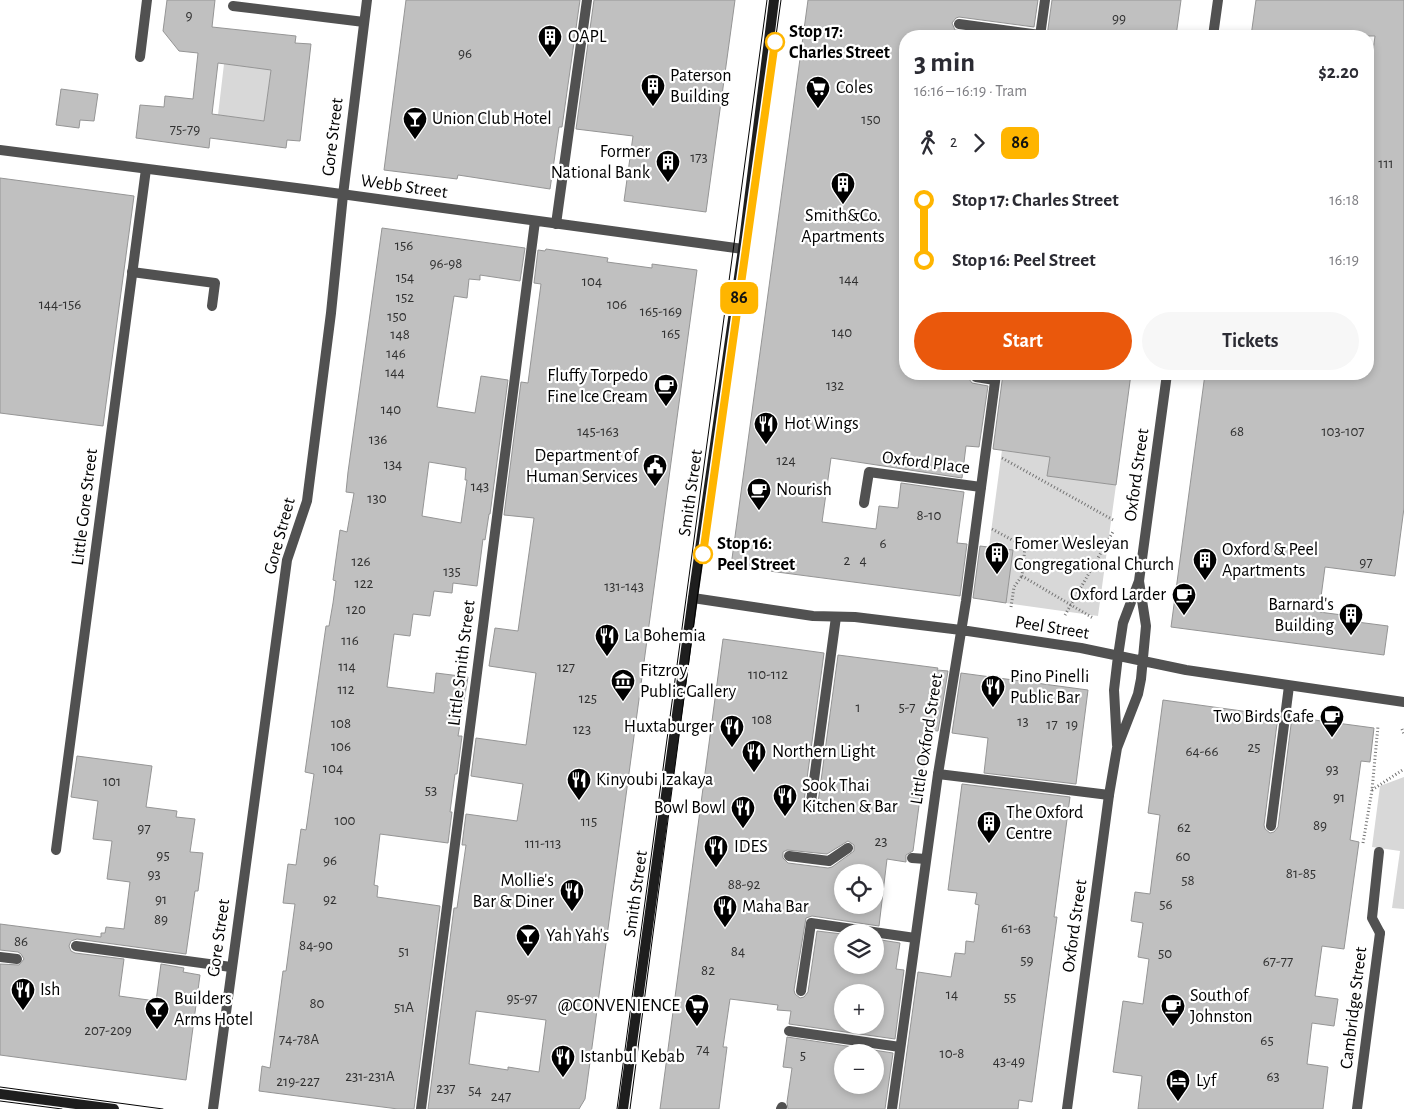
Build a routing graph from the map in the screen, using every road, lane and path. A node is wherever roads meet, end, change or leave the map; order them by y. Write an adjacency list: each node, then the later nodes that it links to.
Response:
1 (147, 0): 13 (street)
2 (367, 0): 8 (street, Gore Street)
3 (587, 0): 18 (street)
4 (774, 0): 19 (street, Smith Street)
5 (1045, 0): 11 (street)
6 (1218, 0): 12 (street)
7 (233, 6): 8 (street)
8 (364, 22): 16 (street, Gore Street)
9 (959, 24): 10 (street)
10 (1000, 30)
11 (1041, 30)
12 (1214, 30)
13 (140, 57)
14 (0, 150): 15 (street, Webb Street)
15 (146, 169): 16 (street, Webb Street); 20 (street, Little Gore Street)
16 (343, 195): 17 (street, Webb Street); 62 (street, Gore Street)
17 (535, 221): 18 (street, Webb Street); 69 (street, Little Smith Street)
18 (556, 224): 19 (street, Webb Street)
19 (743, 249): 32 (street, Smith Street)
20 (132, 272): 21 (street); 52 (street, Little Gore Street)
21 (212, 306)
22 (996, 380): 24 (street, Little Oxford Street)
23 (1166, 380): 31 (street, Oxford Street)
24 (986, 449): 25 (street, Little Oxford Street); 28 (path)
25 (981, 487): 26 (street, Oxford Place); 27 (street, Little Oxford Street)
26 (864, 503)
27 (976, 520): 30 (path); 38 (street, Little Oxford Street)
28 (1115, 521)
29 (1114, 530): 33 (path)
30 (1022, 576): 33 (path); 34 (path)
31 (1139, 580): 39 (street, Oxford Street); 40 (street, Oxford Street)
32 (693, 598): 36 (street, Peel Street); 70 (street, Smith Street)
33 (1070, 605): 35 (path); 37 (path)
34 (1011, 607)
35 (1065, 615)
36 (836, 617): 38 (street, Peel Street); 49 (street)
37 (1093, 618)
38 (961, 630): 39 (street, Peel Street); 46 (street, Little Oxford Street)
39 (1118, 656): 40 (street, Peel Street); 44 (street, Oxford Street)
40 (1144, 662): 41 (street, Peel Street); 44 (street, Oxford Street)
41 (1289, 686): 42 (street, Peel Street); 50 (street)
42 (1404, 702)
43 (1378, 726): 47 (path)
44 (1117, 748): 48 (street, Oxford Street)
45 (1404, 768): 47 (path)
46 (938, 774): 48 (street); 57 (street, Little Oxford Street)
47 (1372, 790): 53 (path)
48 (1109, 794): 72 (street, Oxford Street)
49 (811, 802)
50 (1271, 826)
51 (848, 848): 55 (street)
52 (56, 850)
53 (1362, 850)
54 (1379, 852): 73 (street, Cambridge Street)
55 (788, 856)
56 (912, 858): 57 (street)
57 (926, 859): 58 (street, Little Oxford Street)
58 (915, 938): 63 (street); 65 (street, Little Oxford Street)
59 (76, 946): 62 (street)
60 (0, 957): 61 (street)
61 (17, 959)
62 (231, 967): 68 (street, Gore Street)
63 (801, 991)
64 (789, 1032): 65 (street)
65 (900, 1047): 71 (street, Little Oxford Street)
66 (0, 1094): 67 (street)
67 (114, 1109)
68 (213, 1109)
69 (421, 1109)
70 (623, 1109)
71 (892, 1109)
72 (1068, 1109)
73 (1357, 1109)

